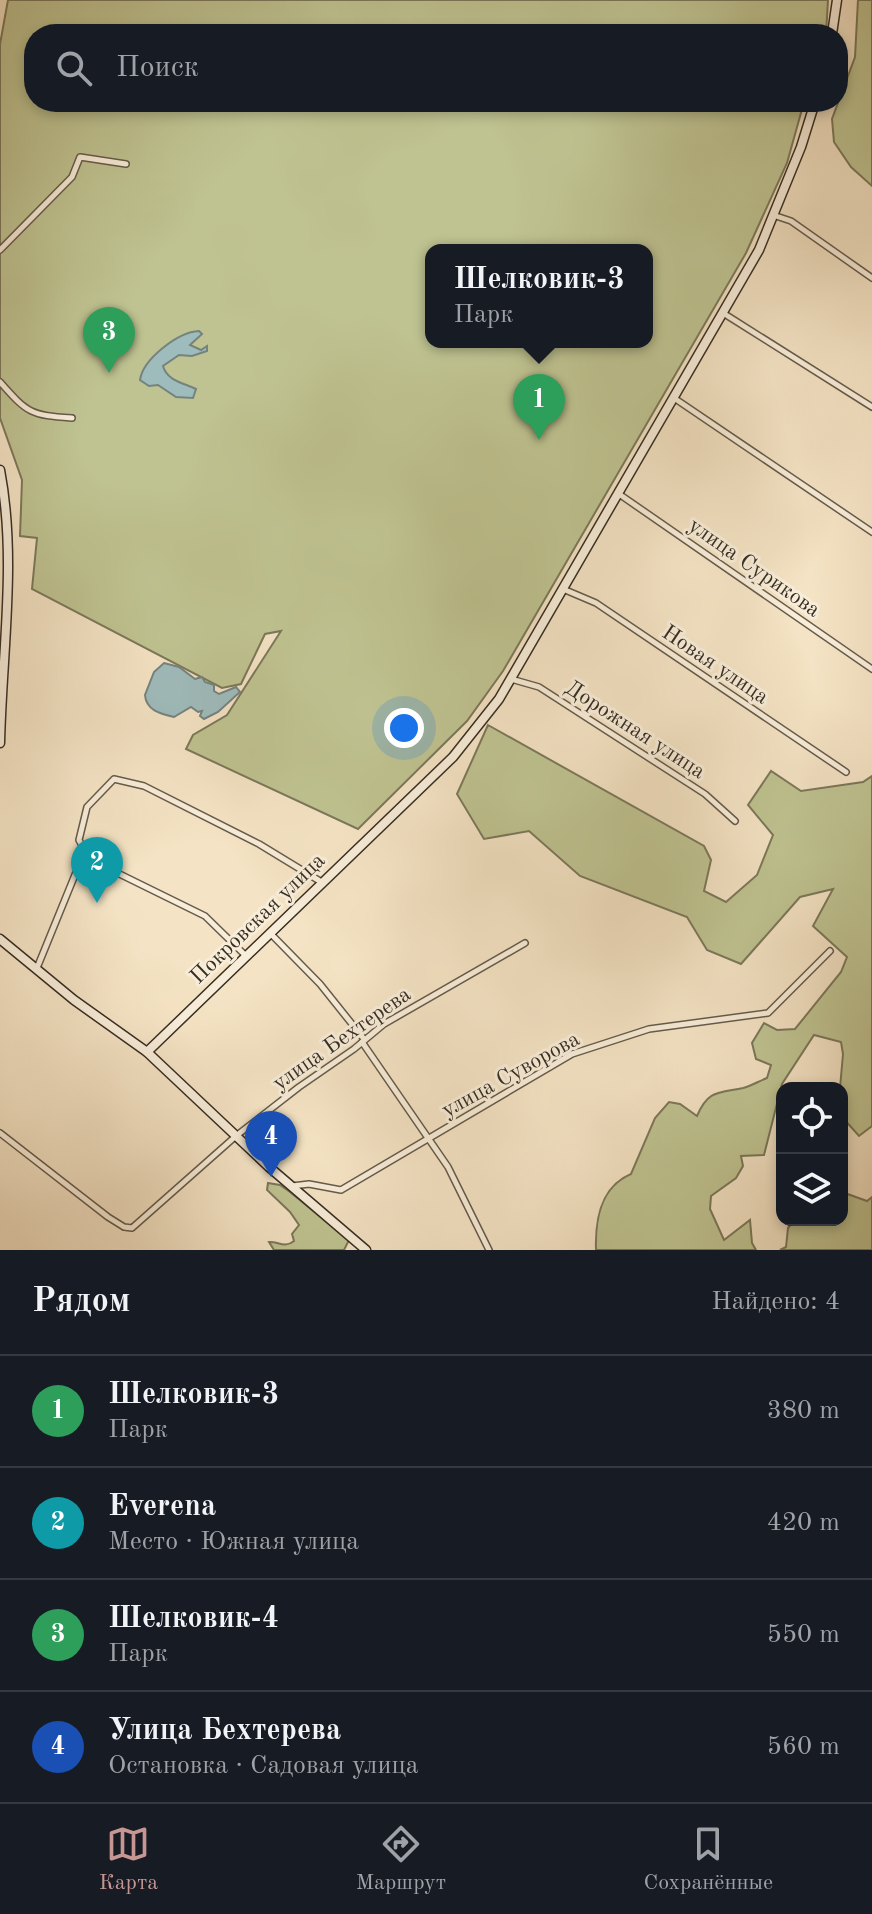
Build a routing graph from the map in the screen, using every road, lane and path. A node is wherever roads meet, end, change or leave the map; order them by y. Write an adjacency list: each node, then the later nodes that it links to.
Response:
1 (837, 0): 2 (street)
2 (833, 24)
3 (812, 112): 5 (street, Покровская улица)
4 (126, 164): 6 (street)
5 (773, 215): 7 (street); 8 (street, Покровская улица)
6 (0, 250)
7 (872, 278)
8 (723, 312): 10 (street, Покровская улица); 11 (street)
9 (0, 382): 12 (street)
10 (673, 398): 14 (street, Покровская улица); 15 (street)
11 (872, 407)
12 (72, 418)
13 (0, 470): 19 (street)
14 (618, 493): 16 (street, Покровская улица); 17 (street, улица Сурикова)
15 (872, 532)
16 (563, 589): 18 (street, Покровская улица); 21 (street, Новая улица)
17 (872, 669)
18 (511, 678): 22 (street, Дорожная улица); 24 (street, Покровская улица)
19 (1, 679): 20 (street)
20 (0, 743)
21 (846, 772)
22 (735, 821)
23 (89, 859): 24 (street); 29 (street); 30 (street)
24 (323, 883): 25 (street, Покровская улица)
25 (269, 933): 29 (street, Покровская улица); 31 (street)
26 (0, 939): 30 (street)
27 (525, 943): 31 (street, улица Бехтерева)
28 (830, 951): 35 (street, улица Суворова)
29 (245, 955): 32 (street, Покровская улица)
30 (37, 968): 32 (street)
31 (363, 1041): 34 (street, улица Бехтерева); 35 (street)
32 (147, 1052): 34 (street)
33 (0, 1133): 34 (street, улица Бехтерева)
34 (236, 1136): 36 (street)
35 (429, 1139): 36 (street, улица Суворова); 38 (street)
36 (291, 1186): 37 (street)
37 (366, 1250)
38 (489, 1250)

